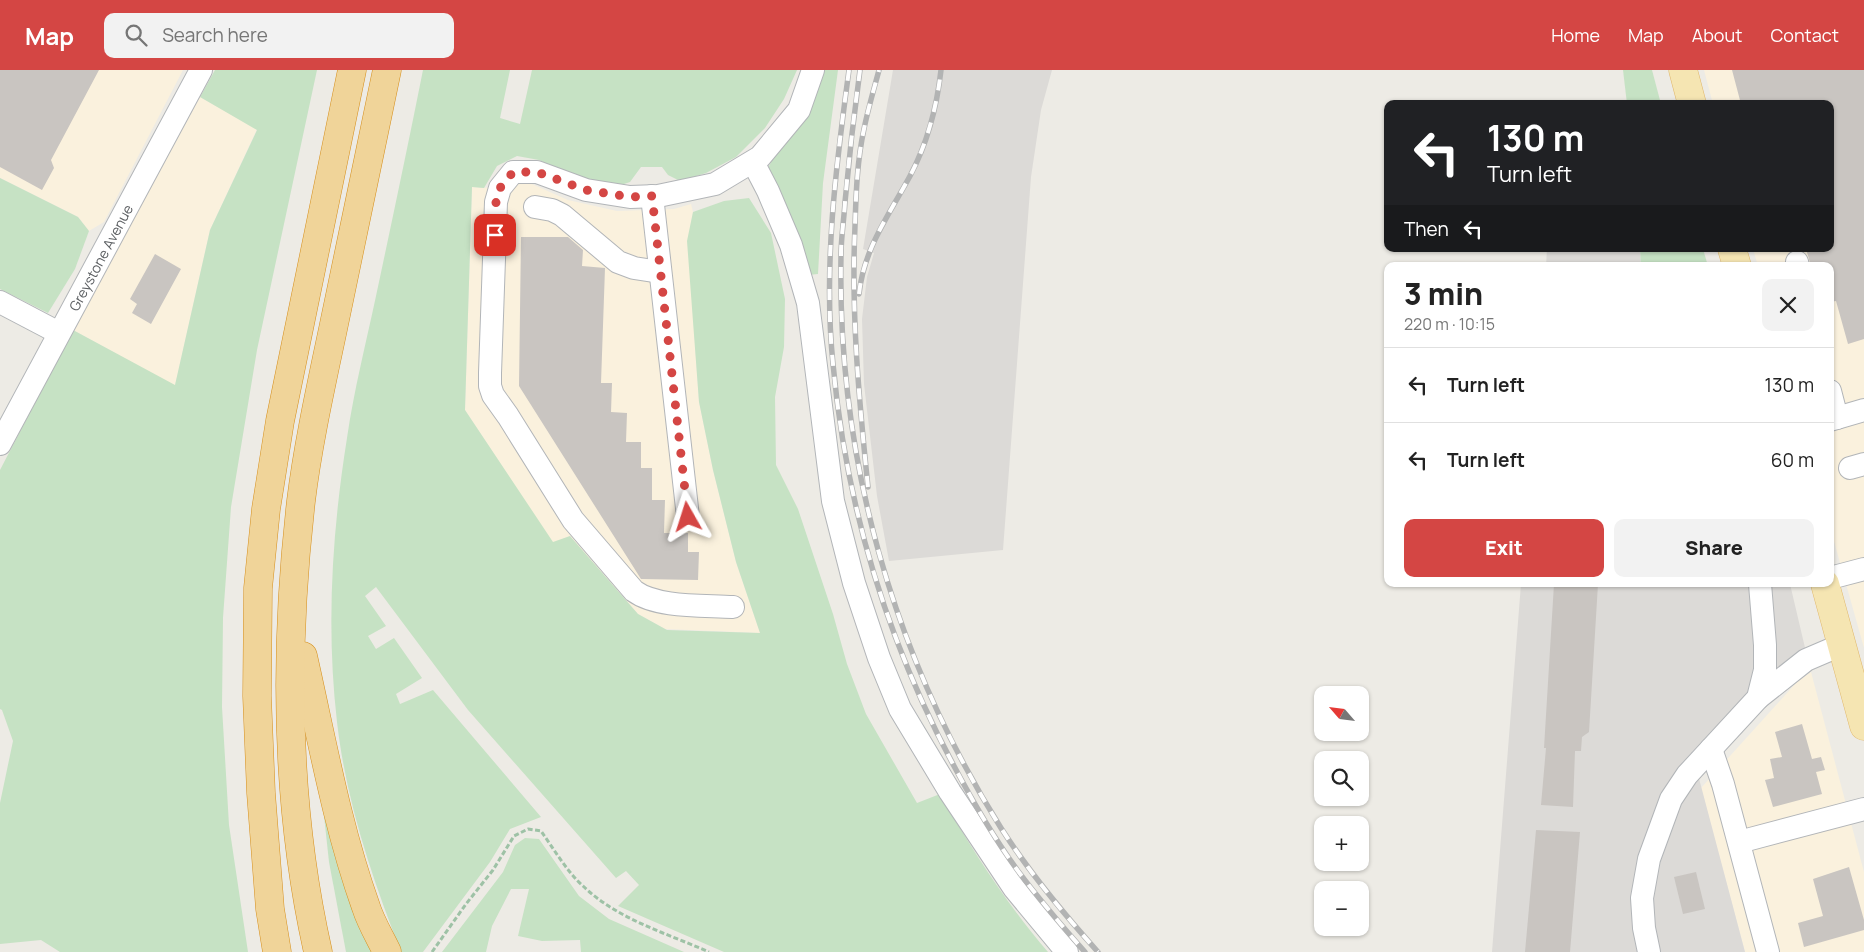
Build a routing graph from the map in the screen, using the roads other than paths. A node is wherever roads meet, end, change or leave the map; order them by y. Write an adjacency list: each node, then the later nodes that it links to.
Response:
1 (202, 70): 12 (street, Greystone Avenue)
2 (352, 70): 29 (highway)
3 (387, 70): 22 (highway)
4 (813, 70): 7 (street)
5 (1682, 70): 6 (main road)
6 (1691, 100)
7 (752, 162): 8 (street); 32 (street)
8 (652, 196): 10 (street); 21 (street)
9 (535, 206): 10 (street)
10 (660, 272): 16 (street)
11 (0, 302): 12 (street)
12 (59, 333): 15 (street, Greystone Avenue)
13 (1864, 410): 14 (street)
14 (1834, 419)
15 (0, 444)
16 (688, 517)
17 (1864, 568): 18 (street)
18 (1834, 577)
19 (1760, 587): 24 (street)
20 (1826, 587): 23 (main road)
21 (733, 607)
22 (292, 608): 30 (highway); 31 (highway)
23 (1841, 645): 24 (street); 25 (main road)
24 (1758, 698): 26 (street)
25 (1862, 709)
26 (1712, 749): 28 (street); 33 (street)
27 (1864, 809): 28 (street)
28 (1739, 842): 34 (street)
29 (277, 952)
30 (318, 952)
31 (387, 952)
32 (1067, 952)
33 (1649, 952)
34 (1768, 952)

